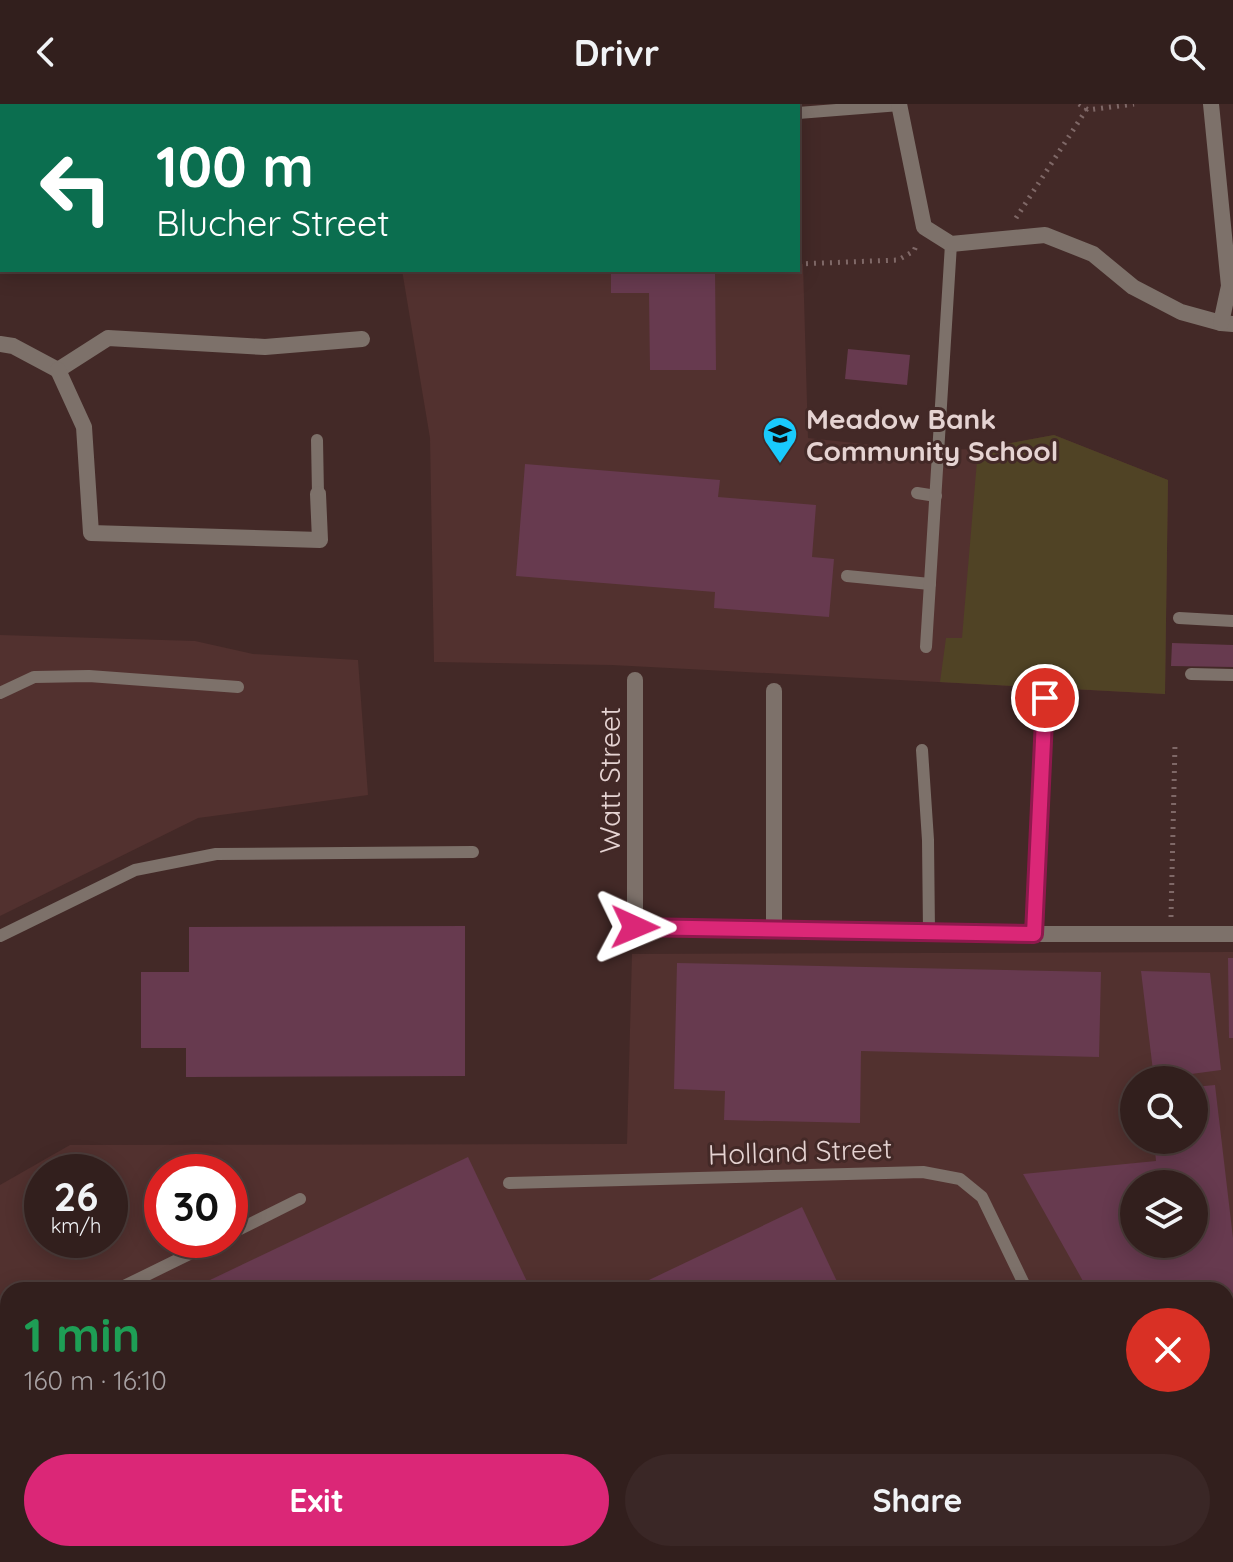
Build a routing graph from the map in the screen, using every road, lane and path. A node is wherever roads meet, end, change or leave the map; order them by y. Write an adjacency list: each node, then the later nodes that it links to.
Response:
1 (900, 104): 6 (lane); 7 (street)
2 (1079, 104): 5 (path)
3 (1134, 104): 5 (path)
4 (1211, 104): 11 (street)
5 (1089, 107): 8 (path)
6 (800, 113)
7 (924, 227): 9 (street); 10 (path)
8 (1002, 239): 9 (street); 11 (street)
9 (951, 244): 18 (lane)
10 (800, 264)
11 (1227, 324)
12 (362, 339): 14 (street)
13 (0, 344): 14 (street)
14 (58, 370): 17 (street)
15 (317, 440): 17 (lane)
16 (917, 493): 18 (lane)
17 (318, 494)
18 (936, 496): 20 (lane)
19 (847, 576): 20 (lane)
20 (930, 584): 23 (lane)
21 (1179, 618): 22 (lane)
22 (1233, 621)
23 (926, 647)
24 (1191, 674): 25 (lane)
25 (1233, 675)
26 (635, 680): 34 (street, Watt Street)
27 (238, 687): 29 (lane)
28 (774, 691): 34 (street)
29 (0, 693)
30 (1045, 698): 36 (street)
31 (1175, 744): 37 (path)
32 (922, 750): 35 (lane)
33 (473, 852): 39 (lane)
34 (774, 929): 35 (street)
35 (929, 932): 36 (street)
36 (1034, 934): 37 (street)
37 (1170, 934): 38 (street)
38 (1233, 934)
39 (0, 936)
40 (509, 1183): 45 (lane, Holland Street)
41 (300, 1199): 42 (lane)
42 (248, 1225)
43 (181, 1258): 44 (lane)
44 (132, 1282)
45 (1023, 1282)

